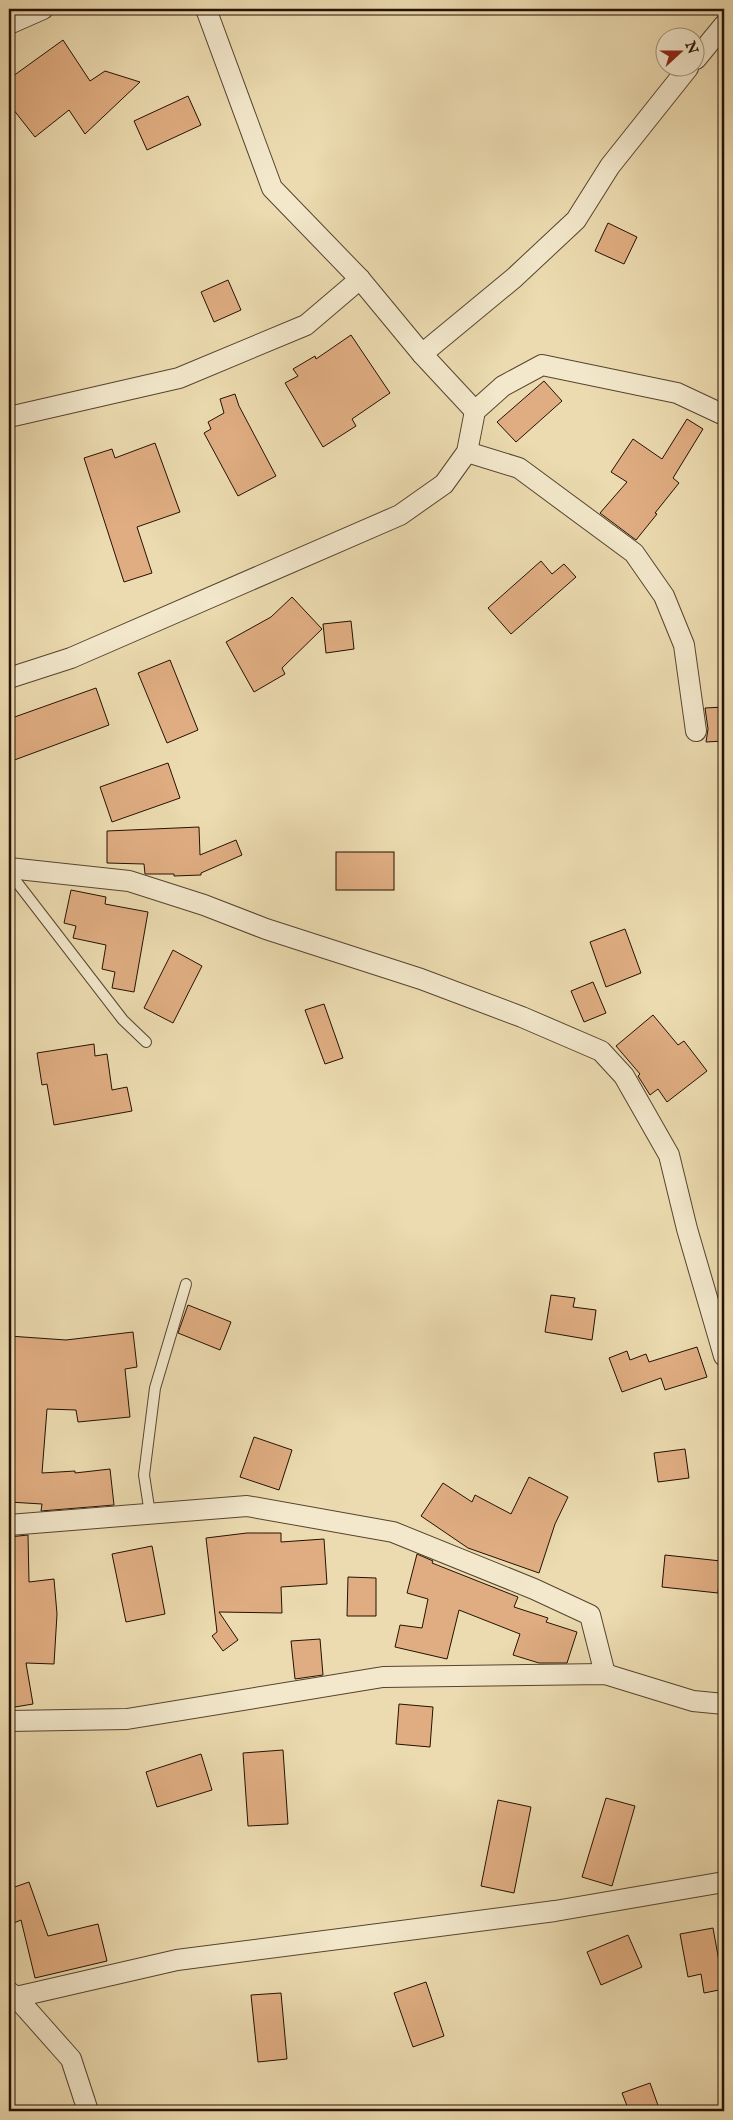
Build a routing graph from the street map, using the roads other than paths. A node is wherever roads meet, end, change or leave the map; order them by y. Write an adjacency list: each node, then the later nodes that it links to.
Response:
1 (43, 9): 3 (street)
2 (206, 9): 7 (street)
3 (9, 24)
4 (724, 24): 5 (street)
5 (706, 46)
6 (680, 78): 8 (street)
7 (360, 279): 8 (street); 11 (street)
8 (422, 354): 9 (street)
9 (475, 411): 10 (street); 12 (street)
10 (724, 415)
11 (9, 417)
12 (467, 452): 13 (street); 14 (street)
13 (9, 678)
14 (696, 731)
15 (9, 868): 19 (street)
16 (9, 872): 17 (lane)
17 (146, 1042)
18 (186, 1284): 20 (lane)
19 (724, 1356)
20 (150, 1514): 21 (street); 22 (street)
21 (9, 1525)
22 (605, 1674): 23 (street); 24 (street)
23 (724, 1704)
24 (9, 1721)
25 (724, 1882): 26 (street)
26 (12, 1994): 27 (street)
27 (88, 2111)

